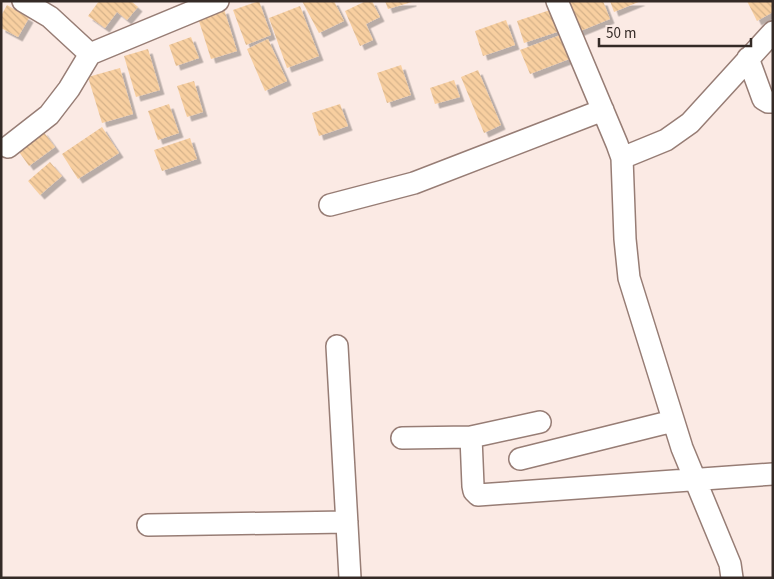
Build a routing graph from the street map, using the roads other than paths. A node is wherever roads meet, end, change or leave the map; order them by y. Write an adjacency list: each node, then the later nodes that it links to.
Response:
1 (23, 1): 5 (street)
2 (218, 1): 5 (street)
3 (557, 1): 8 (street)
4 (773, 32): 6 (street)
5 (89, 53): 9 (street)
6 (748, 58): 7 (street); 10 (street)
7 (773, 102)
8 (603, 110): 10 (street); 11 (street)
9 (8, 147)
10 (622, 158): 13 (street)
11 (330, 206)
12 (337, 346): 20 (street)
13 (673, 421): 17 (street); 19 (street)
14 (540, 422): 15 (street)
15 (471, 437): 16 (street); 19 (street)
16 (402, 438)
17 (520, 460)
18 (773, 474): 19 (street)
19 (696, 480): 23 (street)
20 (347, 522): 21 (street); 22 (street)
21 (148, 525)
22 (350, 578)
23 (732, 578)

